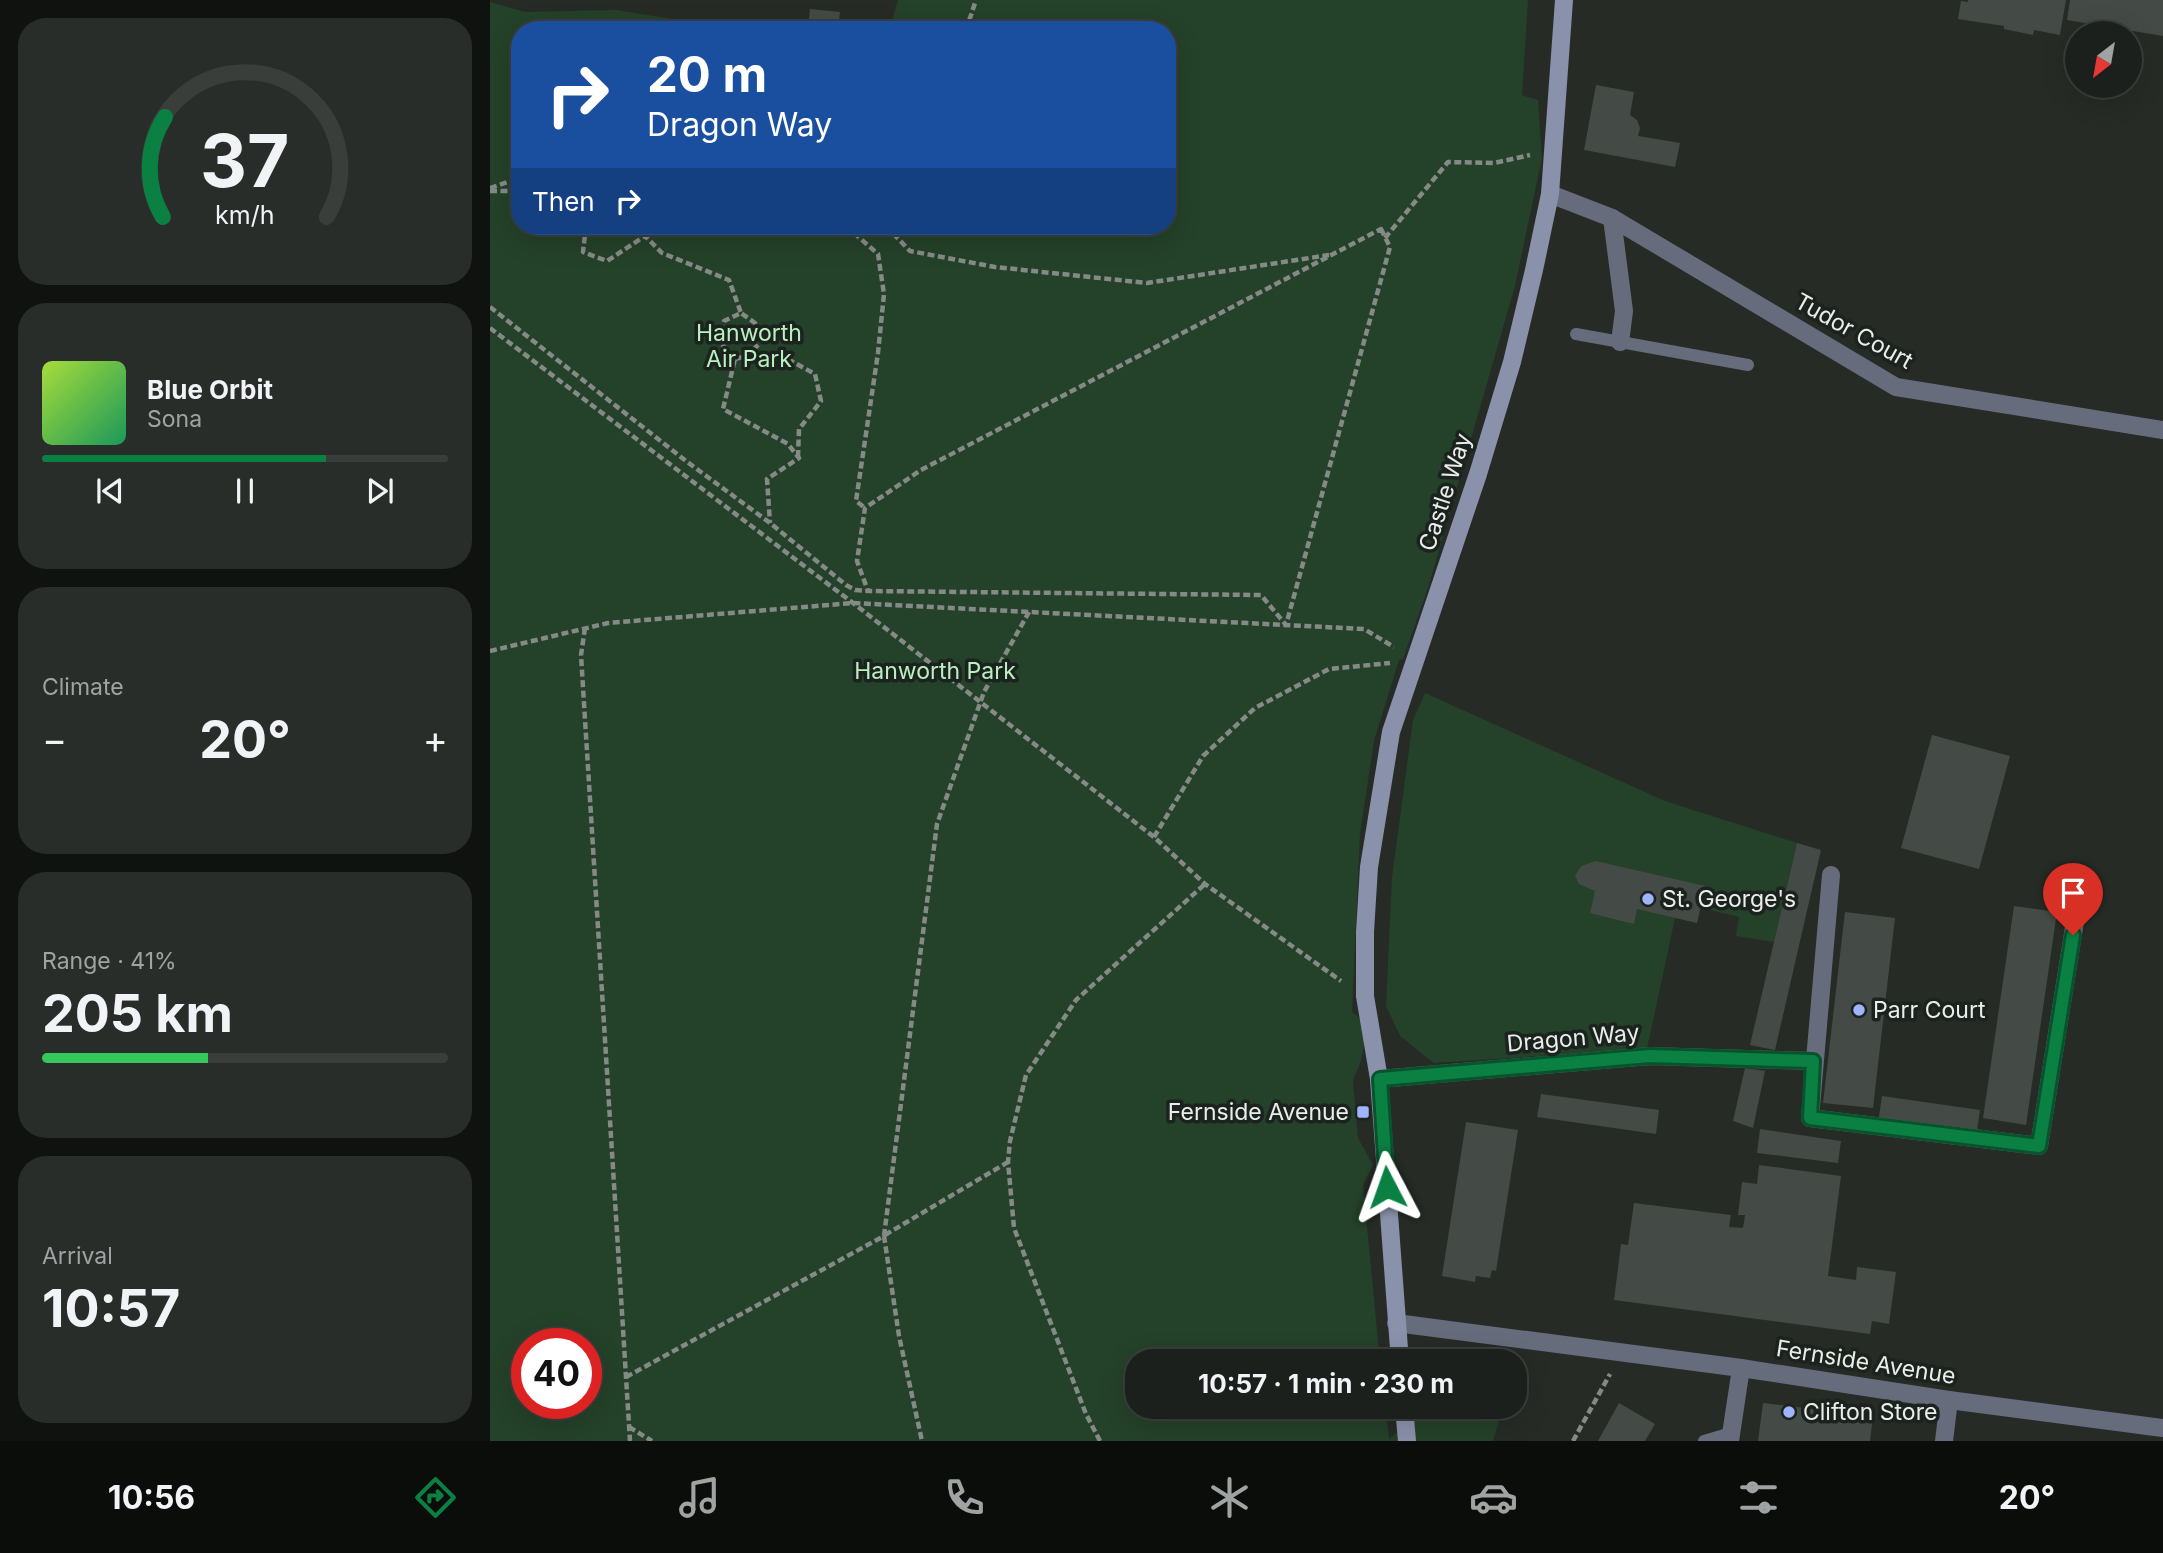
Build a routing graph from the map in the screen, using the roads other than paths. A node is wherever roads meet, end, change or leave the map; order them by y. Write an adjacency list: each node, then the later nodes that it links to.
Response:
1 (1564, 0): 2 (street, Castle Way)
2 (1550, 194): 3 (street, Tudor Court); 11 (street, Castle Way)
3 (1612, 218): 5 (street); 7 (street, Tudor Court)
4 (1576, 334): 5 (lane)
5 (1620, 342): 6 (lane)
6 (1748, 365)
7 (2163, 429)
8 (1831, 874): 10 (street)
9 (2077, 909): 10 (street)
10 (1813, 1061): 11 (street, Dragon Way)
11 (1380, 1079): 12 (street, Castle Way)
12 (1396, 1323): 13 (street, Castle Way); 14 (street, Fernside Avenue)
13 (1398, 1349)
14 (1741, 1368): 15 (street, Fernside Avenue); 18 (street)
15 (1949, 1400): 17 (street, Fernside Avenue); 21 (street)
16 (1405, 1419): 19 (street)
17 (2163, 1427)
18 (1731, 1437): 20 (lane)
19 (1407, 1441)
20 (1704, 1441)
21 (1944, 1441)

